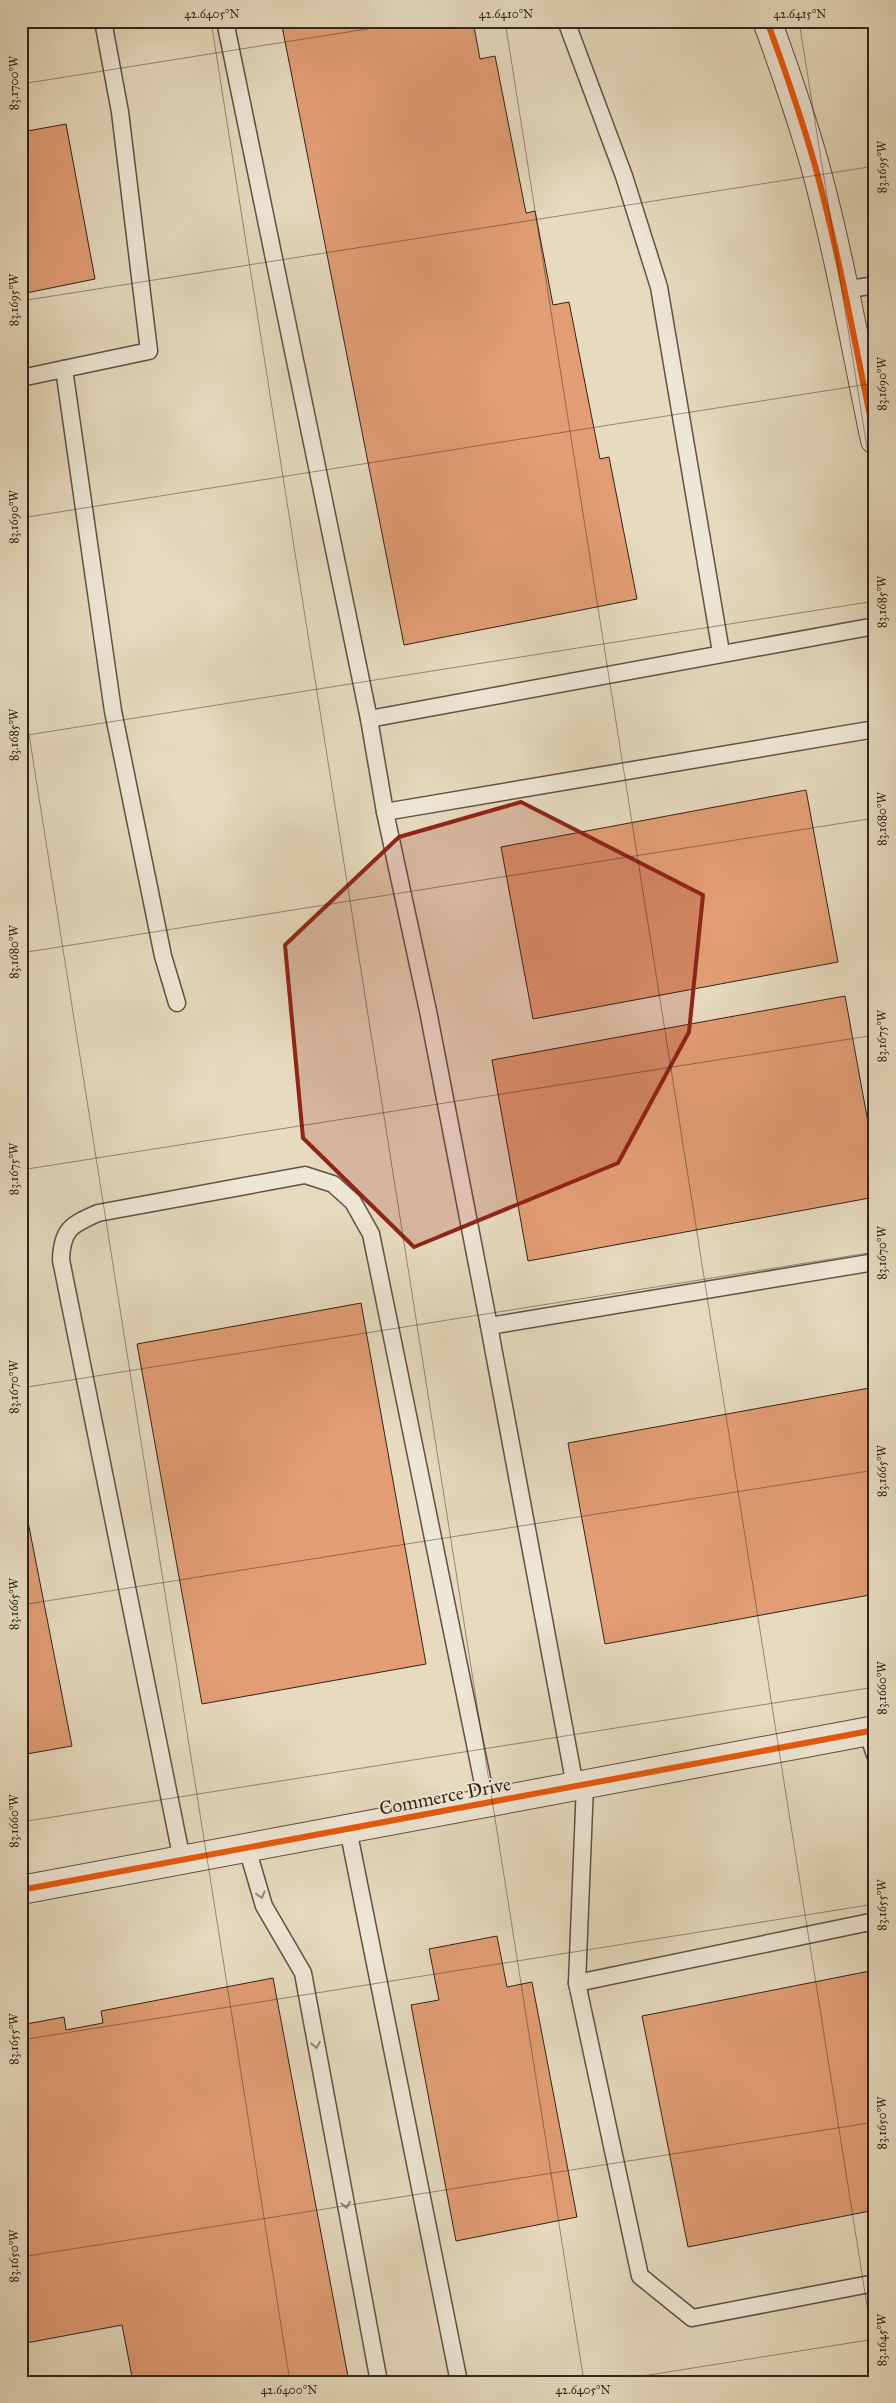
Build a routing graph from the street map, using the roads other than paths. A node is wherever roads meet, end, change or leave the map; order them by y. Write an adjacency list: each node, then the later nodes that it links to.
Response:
1 (102, 21): 7 (lane)
2 (225, 21): 12 (lane)
3 (566, 21): 11 (lane)
4 (767, 21): 6 (street)
5 (875, 285): 6 (lane)
6 (844, 290): 9 (street)
7 (64, 369): 8 (lane); 15 (lane)
8 (21, 378)
9 (875, 440)
10 (875, 626): 11 (lane)
11 (722, 652): 12 (lane)
12 (369, 718): 14 (lane)
13 (875, 729): 14 (lane)
14 (385, 812): 17 (lane)
15 (176, 1003)
16 (875, 1262): 17 (lane)
17 (489, 1326): 19 (lane)
18 (872, 1739): 19 (street, Commerce Drive)
19 (580, 1785): 20 (street, Commerce Drive); 26 (lane)
20 (487, 1803): 21 (street, Commerce Drive); 23 (lane)
21 (348, 1829): 22 (street, Commerce Drive); 29 (lane)
22 (248, 1848): 23 (street, Commerce Drive); 28 (lane, one-way to 28)
23 (182, 1860): 24 (street, Commerce Drive)
24 (21, 1890)
25 (875, 1921): 26 (lane)
26 (577, 1983): 27 (lane)
27 (875, 2283)
28 (379, 2382)
29 (458, 2382)

